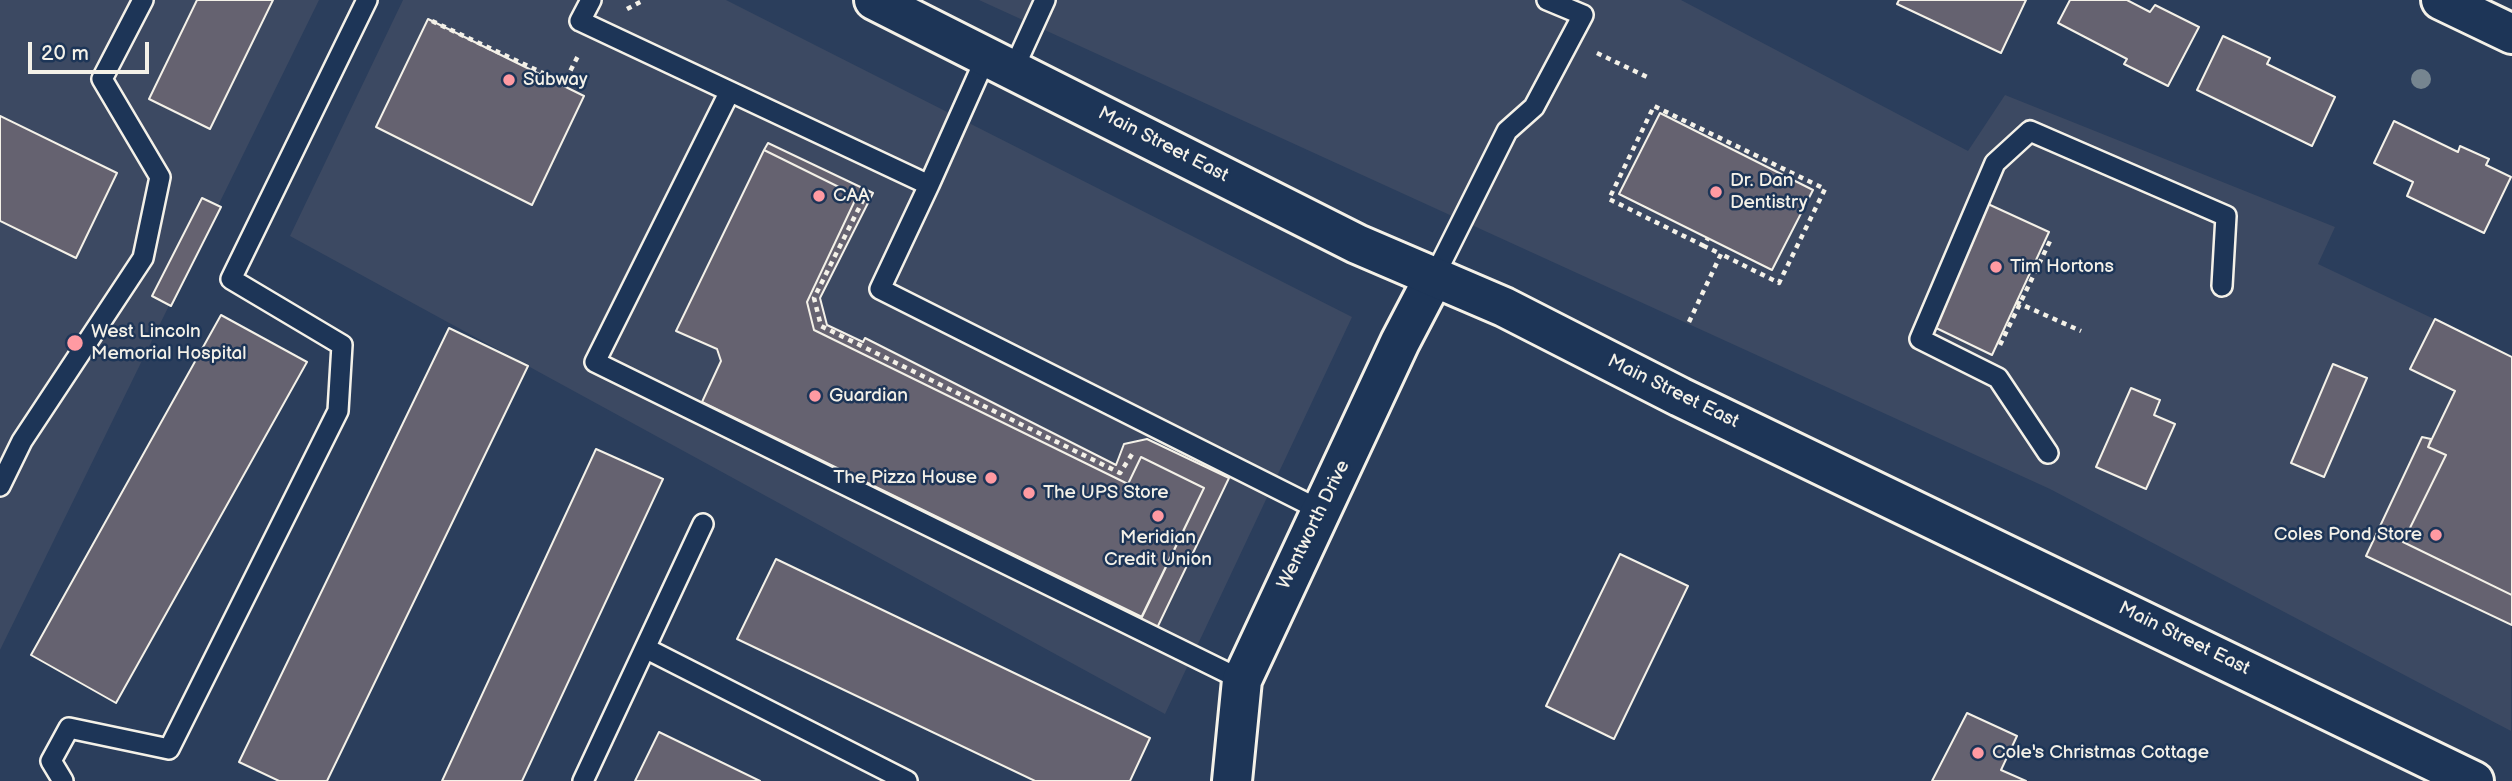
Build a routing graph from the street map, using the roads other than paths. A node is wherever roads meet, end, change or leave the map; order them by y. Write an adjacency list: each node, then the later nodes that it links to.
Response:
1 (143, 0): 15 (lane)
2 (367, 0): 20 (lane)
3 (591, 0): 10 (lane)
4 (874, 0): 9 (main road, Main Street East)
5 (1045, 0): 9 (lane)
6 (1547, 0): 12 (lane)
7 (2466, 5): 8 (main road)
8 (2512, 34)
9 (1001, 61): 11 (lane); 12 (main road, Main Street East)
10 (729, 93): 11 (lane); 19 (lane)
11 (929, 185): 16 (lane)
12 (1433, 279): 16 (main road, Wentworth Drive); 24 (main road, Main Street East)
13 (2222, 286): 14 (lane)
14 (2048, 453)
15 (0, 486)
16 (1322, 511): 19 (main road, Wentworth Drive)
17 (703, 524): 18 (lane)
18 (647, 649): 21 (lane); 22 (lane)
19 (1242, 680): 23 (main road, Wentworth Drive)
20 (63, 781)
21 (583, 781)
22 (907, 781)
23 (1232, 781)
24 (2474, 781)

